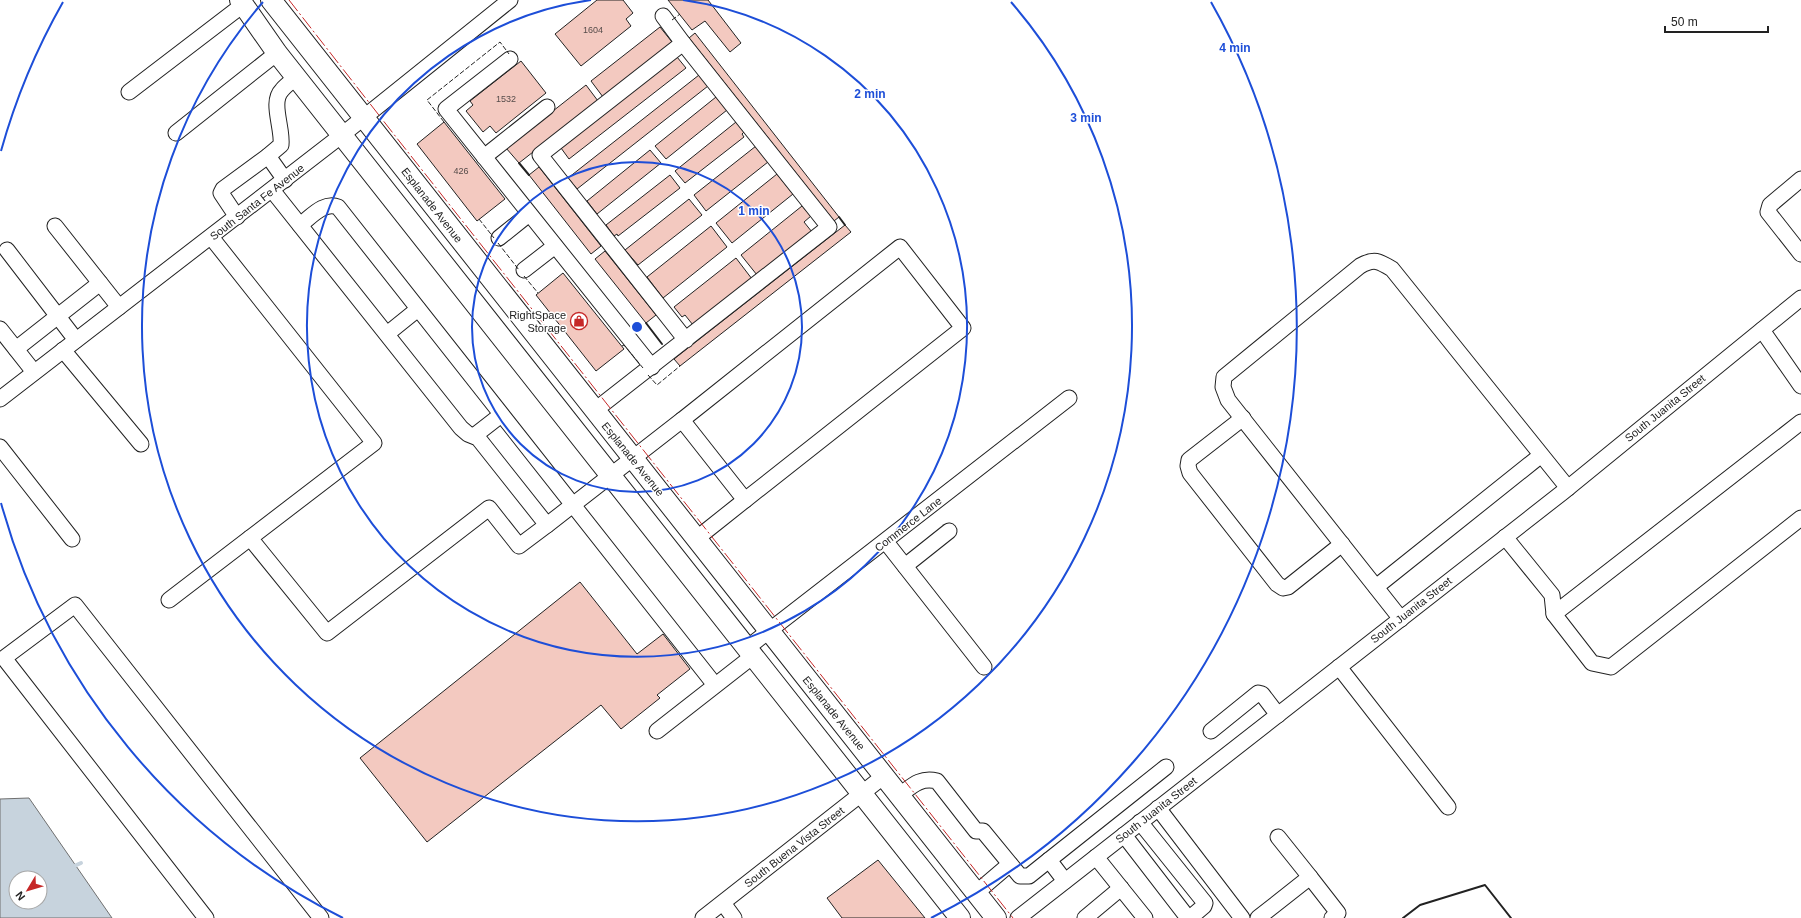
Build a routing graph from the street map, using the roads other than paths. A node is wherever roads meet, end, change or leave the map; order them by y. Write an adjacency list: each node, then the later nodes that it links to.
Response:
1 (271, 0): 11 (main road, Esplanade Avenue)
2 (510, 0): 11 (street, South Santa Fe Avenue)
3 (242, 2): 6 (main road); 9 (street)
4 (663, 16): 5 (street)
5 (683, 42): 38 (street); 38 (street)
6 (277, 53): 8 (main road); 12 (street)
7 (510, 59): 15 (street)
8 (297, 77): 13 (main road); 14 (street)
9 (129, 92)
10 (547, 107): 15 (street)
11 (363, 117): 13 (street, South Santa Fe Avenue); 39 (main road, Esplanade Avenue)
12 (176, 133)
13 (342, 135): 17 (street, South Santa Fe Avenue); 42 (main road)
14 (268, 156): 17 (street); 20 (street)
15 (484, 157): 19 (street)
16 (1801, 178): 27 (street)
17 (285, 180): 18 (street, South Santa Fe Avenue)
18 (272, 190): 20 (street, South Santa Fe Avenue); 21 (street)
19 (529, 214): 24 (street); 25 (street)
20 (237, 217): 23 (street, South Santa Fe Avenue)
21 (300, 225): 32 (street); 36 (street)
22 (55, 226): 29 (street)
23 (211, 237): 31 (street, South Santa Fe Avenue); 66 (street)
24 (499, 238)
25 (555, 246): 28 (street); 43 (street)
26 (7, 250): 33 (street)
27 (1801, 254)
28 (524, 270)
29 (100, 283): 31 (street); 33 (street)
30 (1801, 298): 35 (street, South Juanita Street)
31 (119, 307): 37 (street, South Santa Fe Avenue)
32 (418, 309): 36 (street); 49 (street)
33 (57, 317): 37 (street); 40 (street)
34 (0, 329): 40 (street)
35 (1762, 330): 45 (street); 59 (street, South Juanita Street)
36 (387, 334): 53 (street)
37 (76, 340): 41 (street, South Santa Fe Avenue)
38 (686, 340): 43 (street)
39 (539, 341): 42 (main road); 48 (main road, Esplanade Avenue)
40 (16, 349): 44 (street)
41 (63, 350): 44 (street, South Santa Fe Avenue); 54 (street)
42 (517, 357): 58 (main road)
43 (652, 367): 48 (street)
44 (34, 372): 47 (street, South Santa Fe Avenue)
45 (1801, 386)
46 (1069, 398): 69 (street, Commerce Lane)
47 (0, 399)
48 (594, 411): 57 (main road, Esplanade Avenue)
49 (501, 415): 53 (street); 61 (street)
50 (1243, 418): 56 (street); 70 (street); 70 (street)
51 (682, 420): 57 (street); 60 (street); 60 (street)
52 (1801, 422): 74 (street)
53 (474, 436): 63 (street)
54 (141, 444)
55 (0, 447): 67 (street)
56 (1540, 456): 59 (street); 72 (street)
57 (632, 458): 58 (street); 68 (main road, Esplanade Avenue)
58 (611, 476): 61 (street); 77 (main road)
59 (1568, 488): 65 (street, South Juanita Street)
60 (745, 500): 68 (street)
61 (572, 505): 63 (street); 81 (street)
62 (1801, 518): 74 (street)
63 (547, 525): 66 (street)
64 (949, 531): 71 (street)
65 (1505, 537): 74 (street); 75 (street, South Juanita Street)
66 (250, 538): 73 (street)
67 (72, 539)
68 (696, 539): 76 (main road, Esplanade Avenue)
69 (886, 542): 71 (street); 76 (street, Commerce Lane)
70 (1342, 544): 72 (street)
71 (905, 566): 79 (street)
72 (1376, 587): 75 (street)
73 (169, 600)
74 (1554, 614)
75 (1400, 619): 80 (street, South Juanita Street)
76 (769, 632): 77 (street, Commerce Lane); 86 (main road, Esplanade Avenue)
77 (750, 652): 81 (street, Commerce Lane); 87 (main road)
78 (2, 656): 104 (street); 105 (street)
79 (984, 667)
80 (1338, 667): 82 (street, South Juanita Street); 89 (street)
81 (715, 685): 83 (street, Commerce Lane)
82 (1278, 715): 84 (street); 90 (street, South Juanita Street)
83 (658, 731)
84 (1211, 731)
85 (1166, 767): 96 (street)
86 (884, 776): 87 (street, South Buena Vista Street); 88 (main road, Esplanade Avenue)
87 (862, 794): 103 (street, South Buena Vista Street); 108 (main road)
88 (900, 795): 97 (street); 102 (main road, Esplanade Avenue)
89 (1448, 807)
90 (1158, 808): 91 (street, South Juanita Street); 94 (street)
91 (1140, 822): 92 (street, South Juanita Street); 98 (street)
92 (1124, 835): 95 (street, South Juanita Street); 113 (street)
93 (1278, 837): 99 (street)
94 (1190, 851): 98 (street); 114 (street)
95 (1096, 857): 100 (street, South Juanita Street); 101 (street)
96 (1049, 860): 97 (street); 100 (street)
97 (1010, 864): 102 (street)
98 (1174, 864): 113 (street)
99 (1310, 877): 115 (street); 116 (street)
100 (1065, 881): 110 (street, South Juanita Street)
101 (1121, 888): 111 (street); 112 (street)
102 (976, 893): 109 (main road, Esplanade Avenue)
103 (723, 903): 106 (street, South Buena Vista Street); 107 (street)
104 (206, 918)
105 (321, 918)
106 (703, 918)
107 (734, 918)
108 (960, 918)
109 (996, 918)
110 (1018, 918)
111 (1085, 918)
112 (1145, 918)
113 (1189, 918)
114 (1242, 918)
115 (1258, 918)
116 (1332, 918)

